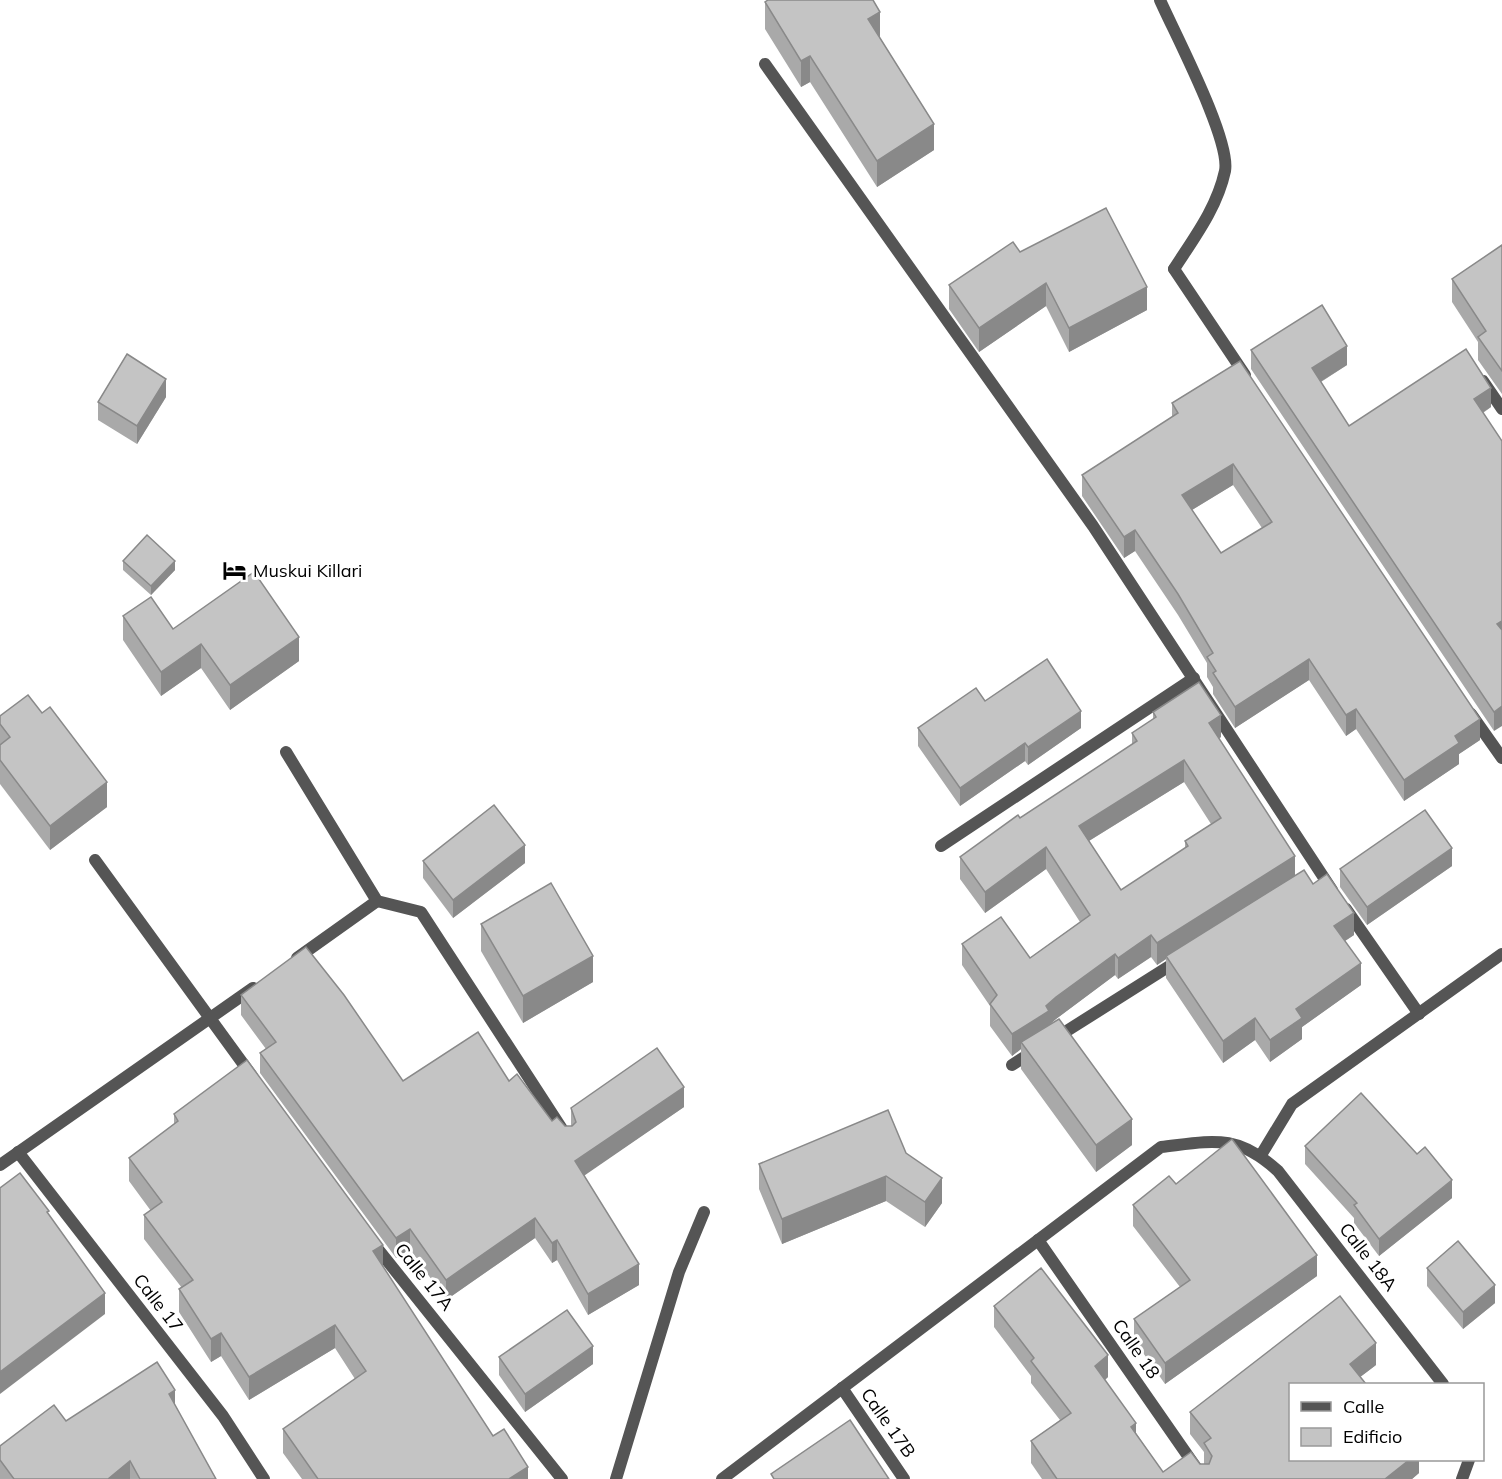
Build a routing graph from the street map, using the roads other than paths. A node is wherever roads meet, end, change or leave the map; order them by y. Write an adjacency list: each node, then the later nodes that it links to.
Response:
1 (1160, 0): 4 (street)
2 (765, 64): 6 (street)
3 (1473, 367): 5 (street)
4 (1253, 386)
5 (1502, 409)
6 (1194, 678): 10 (street); 17 (street)
7 (1462, 699): 9 (street)
8 (286, 752): 12 (street)
9 (1502, 758)
10 (941, 846)
11 (95, 860): 18 (street)
12 (377, 901): 15 (street); 21 (street)
13 (1191, 953): 19 (street)
14 (1502, 954): 17 (street)
15 (288, 963)
16 (259, 984): 18 (street)
17 (1419, 1014): 23 (street)
18 (210, 1018): 20 (street); 22 (street)
19 (1012, 1065)
20 (258, 1084)
21 (568, 1138)
22 (18, 1152): 24 (street); 31 (street, Calle 17)
23 (1261, 1155): 27 (street); 28 (street, Calle 18A)
24 (0, 1165)
25 (704, 1212): 33 (street)
26 (368, 1236): 32 (street, Calle 17A)
27 (1038, 1240): 29 (street); 36 (street, Calle 18)
28 (1442, 1383)
29 (842, 1388): 34 (street); 35 (street, Calle 17B)
30 (1469, 1461): 37 (street)
31 (264, 1479)
32 (562, 1479)
33 (616, 1479)
34 (722, 1479)
35 (904, 1479)
36 (1204, 1479)
37 (1462, 1479)

